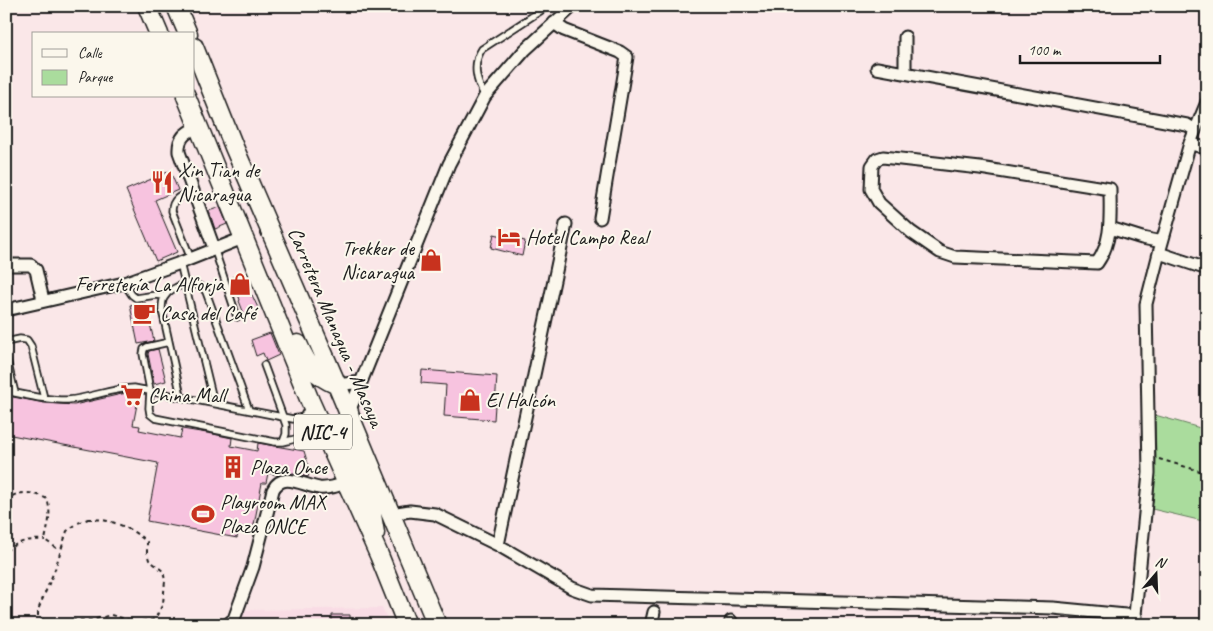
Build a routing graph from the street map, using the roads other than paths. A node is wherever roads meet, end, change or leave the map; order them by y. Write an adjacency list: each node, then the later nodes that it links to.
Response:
1 (147, 6): 6 (highway)
2 (176, 6): 7 (highway)
3 (548, 6): 12 (lane)
4 (573, 6): 5 (street)
5 (554, 23): 12 (street); 22 (street)
6 (158, 32)
7 (187, 32)
8 (905, 37): 11 (street)
9 (195, 49): 14 (highway, Carretera Managua - Masaya / NIC-4)
10 (877, 68): 11 (street)
11 (905, 73): 17 (street)
12 (485, 96): 42 (street)
13 (187, 98): 16 (highway, NIC-4)
14 (216, 100): 16 (highway); 19 (highway, Carretera Managua - Masaya / NIC-4)
15 (1207, 102): 17 (street)
16 (198, 126): 19 (highway); 21 (street); 25 (highway, NIC-4)
17 (1195, 130): 18 (street)
18 (1190, 143): 20 (street); 26 (street)
19 (234, 147): 43 (highway, Carretera Managua - Masaya / NIC-4)
20 (1207, 149)
21 (193, 190): 27 (street); 29 (lane)
22 (600, 218)
23 (566, 224): 58 (street)
24 (1110, 228): 24 (street); 26 (street)
25 (244, 241): 27 (street); 43 (highway); 49 (highway, NIC-4)
26 (1162, 242): 28 (street)
27 (214, 248): 29 (street); 37 (lane)
28 (1159, 253): 31 (street); 61 (street)
29 (185, 261): 32 (street); 33 (lane)
30 (6, 265): 35 (street)
31 (1207, 270)
32 (124, 283): 34 (lane); 35 (street)
33 (185, 284): 34 (lane); 50 (lane); 51 (lane)
34 (165, 296): 39 (lane)
35 (43, 300): 36 (street)
36 (6, 310)
37 (238, 316)
38 (6, 342): 48 (lane)
39 (169, 342): 44 (lane); 47 (lane)
40 (6, 356): 46 (lane)
41 (264, 365): 53 (lane)
42 (361, 382): 43 (street); 52 (street)
43 (337, 385): 52 (highway, Carretera Managua - Masaya / NIC-4)
44 (150, 390): 47 (lane); 48 (lane); 54 (lane)
45 (6, 392): 46 (lane)
46 (15, 393): 48 (lane)
47 (181, 396): 50 (lane)
48 (44, 398)
49 (310, 401): 53 (lane); 55 (highway, NIC-4)
50 (214, 402): 51 (lane)
51 (249, 410): 53 (lane)
52 (349, 412): 57 (highway, Carretera Managua - Masaya / NIC-4); 59 (highway)
53 (283, 417): 54 (lane)
54 (283, 442): 55 (lane)
55 (331, 450): 56 (highway, NIC-4)
56 (346, 483): 59 (highway, NIC-4); 62 (street)
57 (391, 514): 58 (street); 64 (highway, Carretera Managua - Masaya / NIC-4)
58 (498, 545): 61 (street)
59 (379, 555): 63 (highway, NIC-4)
60 (654, 612): 65 (street)
61 (1135, 620)
62 (228, 625)
63 (407, 625)
64 (438, 625)
65 (651, 625)

